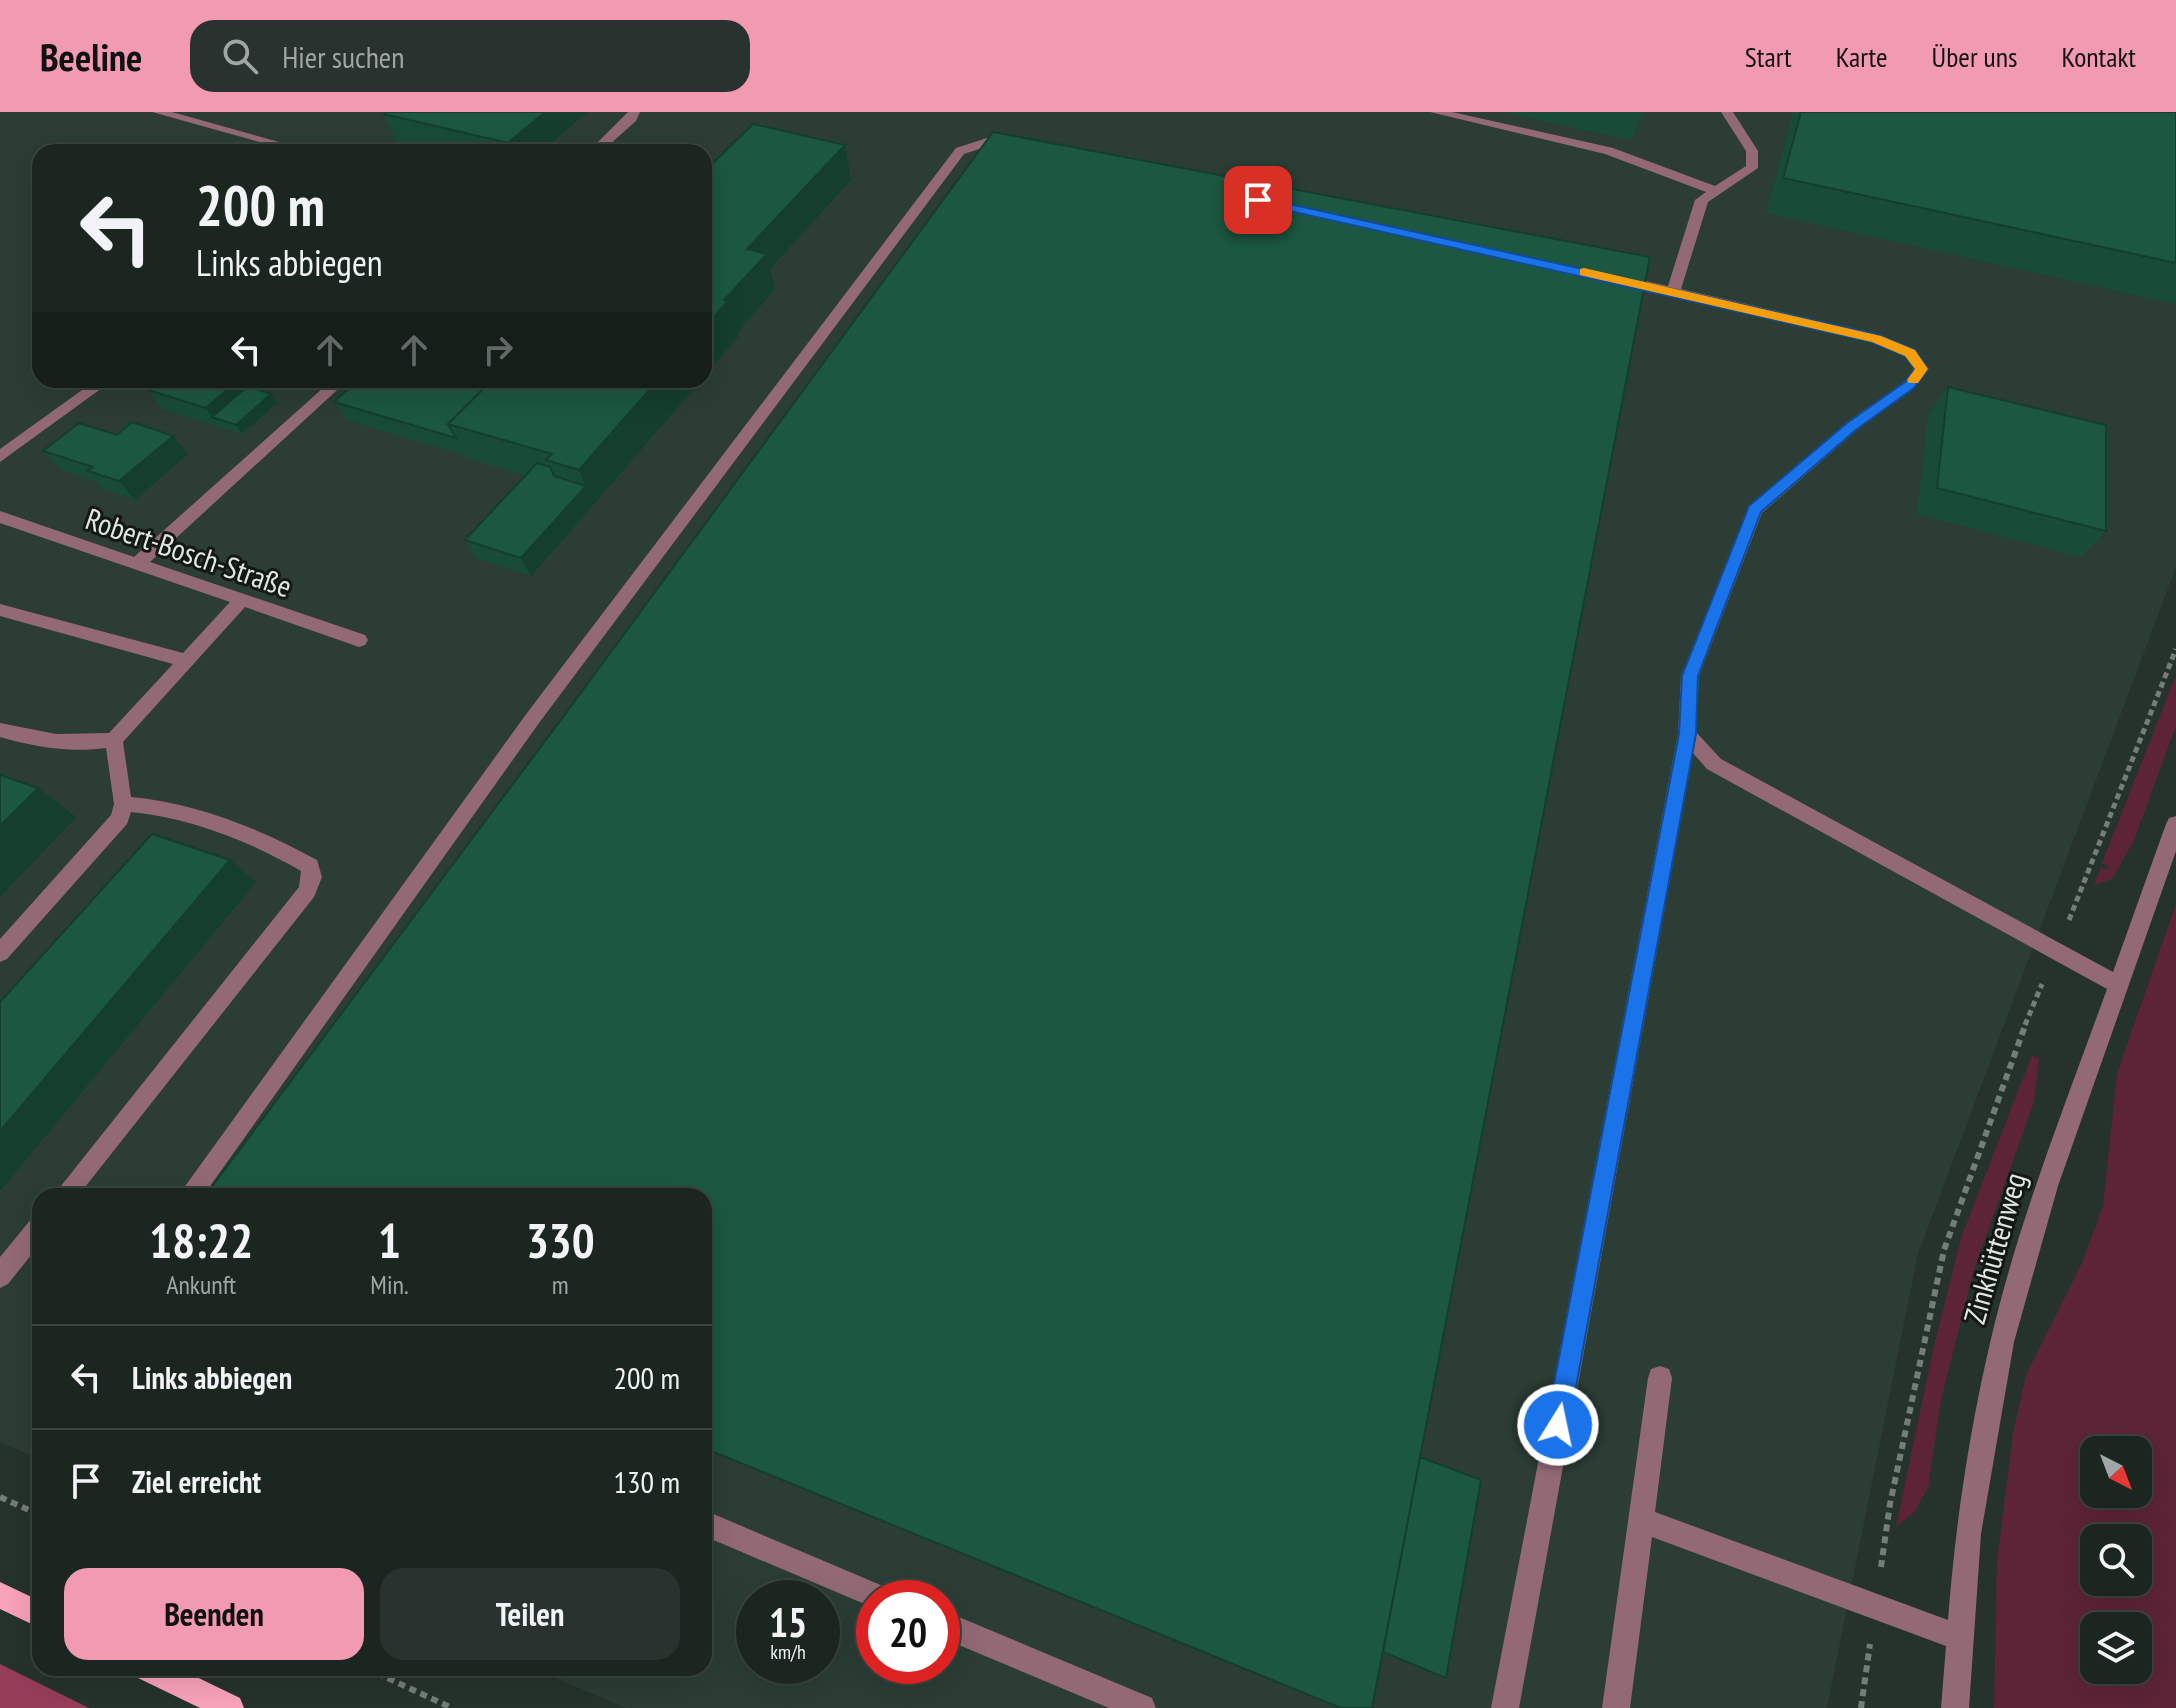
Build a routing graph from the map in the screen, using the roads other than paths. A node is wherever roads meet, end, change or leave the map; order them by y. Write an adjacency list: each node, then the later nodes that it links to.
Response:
1 (158, 112): 5 (street)
2 (634, 112): 6 (street)
3 (1436, 112): 8 (street)
4 (1727, 112): 8 (street)
5 (279, 144)
6 (603, 144)
7 (1026, 146): 28 (street)
8 (1717, 191): 10 (street)
9 (1596, 275): 10 (street)
10 (1673, 292): 21 (street)
11 (95, 388): 13 (street)
12 (332, 388): 15 (street)
13 (0, 457)
14 (0, 517): 15 (street, Robert-Bosch-Straße)
15 (137, 564): 16 (street, Robert-Bosch-Straße)
16 (242, 600): 18 (street, Robert-Bosch-Straße); 19 (street)
17 (0, 610): 19 (street)
18 (359, 640)
19 (186, 661): 22 (street)
20 (0, 730): 22 (street)
21 (1687, 734): 26 (street); 42 (street)
22 (114, 740): 23 (street)
23 (123, 804): 25 (street); 27 (street)
24 (2176, 824): 26 (street, Zinkhüttenweg)
25 (0, 953)
26 (2120, 986): 38 (street, Zinkhüttenweg)
27 (70, 1188)
28 (195, 1188)
29 (32, 1236): 30 (street)
30 (0, 1276)
31 (1660, 1378): 32 (street)
32 (1641, 1520): 38 (street); 43 (street)
33 (712, 1526): 34 (street)
34 (856, 1587)
35 (0, 1595): 36 (main road)
36 (32, 1611)
37 (960, 1632): 41 (street)
38 (1958, 1637): 44 (street, Zinkhüttenweg)
39 (164, 1676): 40 (main road)
40 (230, 1708)
41 (1142, 1708)
42 (1505, 1708)
43 (1616, 1708)
44 (1955, 1708)

